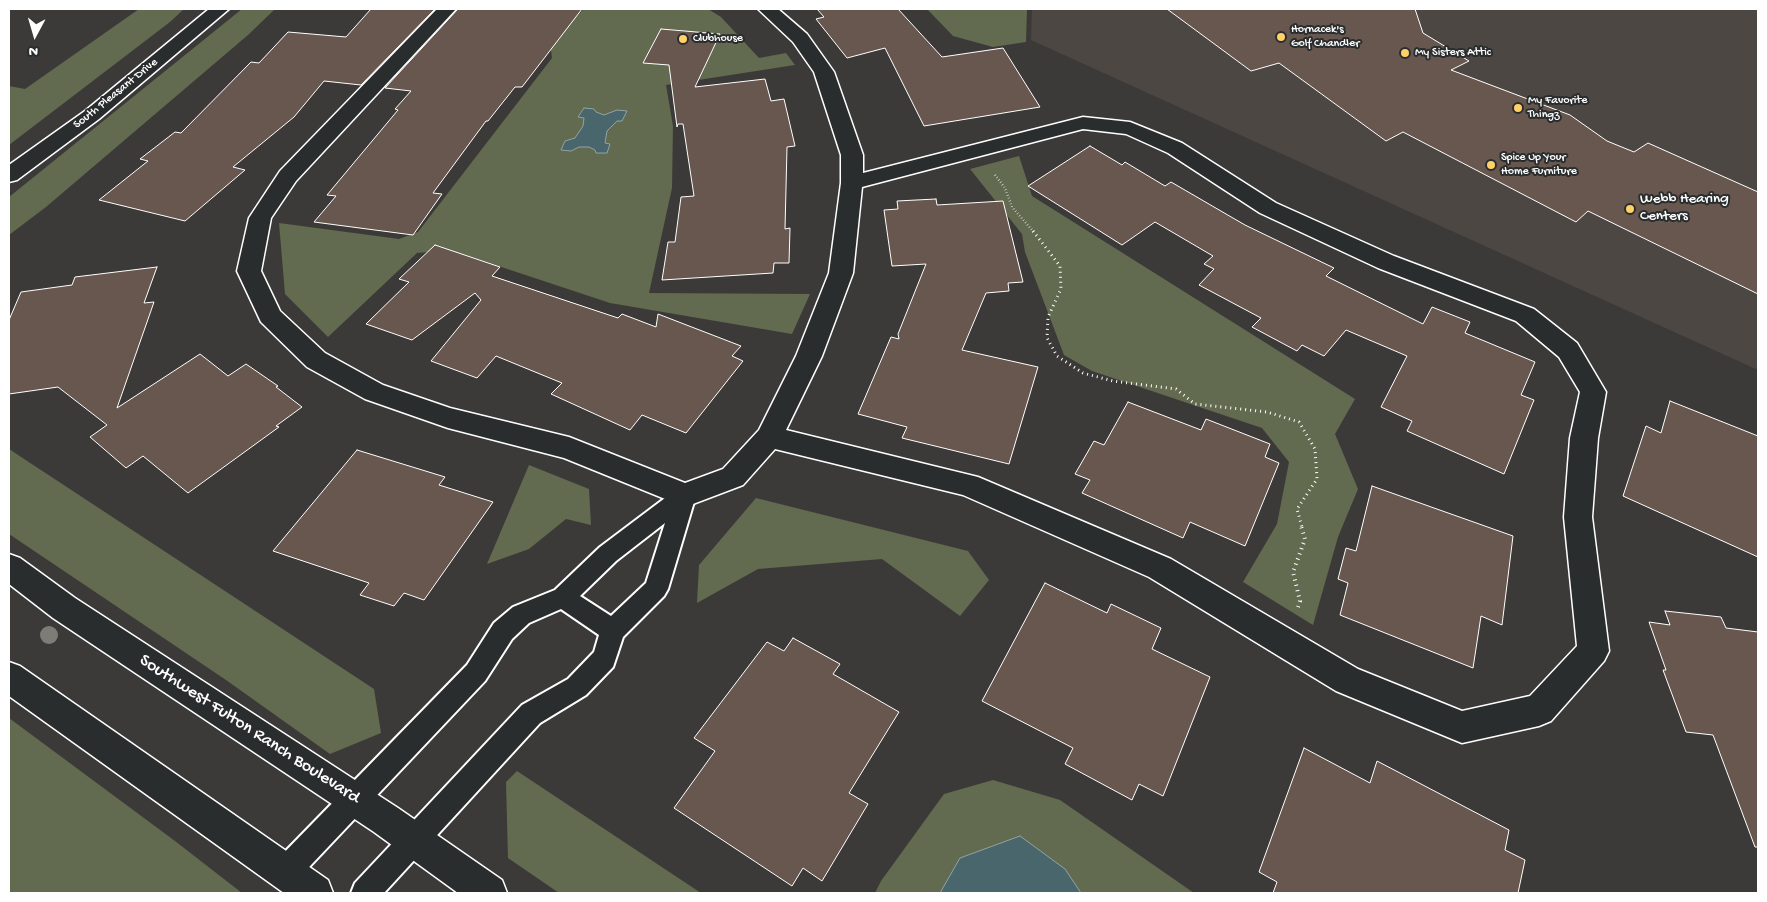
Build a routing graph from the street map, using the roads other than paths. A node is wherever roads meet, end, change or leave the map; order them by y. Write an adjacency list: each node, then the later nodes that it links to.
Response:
1 (220, 9): 4 (street, South Pleasant Drive)
2 (447, 9): 7 (street)
3 (767, 9): 5 (street)
4 (9, 175)
5 (852, 183): 6 (street); 6 (street)
6 (769, 438): 7 (street)
7 (685, 495): 9 (lane); 10 (lane)
8 (9, 567): 12 (street, Southwest Fulton Ranch Boulevard)
9 (563, 597): 10 (lane); 12 (lane)
10 (613, 632): 13 (lane)
11 (9, 677): 14 (street)
12 (355, 799): 13 (street, Southwest Fulton Ranch Boulevard); 14 (lane)
13 (415, 840): 16 (lane); 17 (street, Southwest Fulton Ranch Boulevard)
14 (284, 873): 15 (street)
15 (315, 893)
16 (365, 893)
17 (489, 893)

